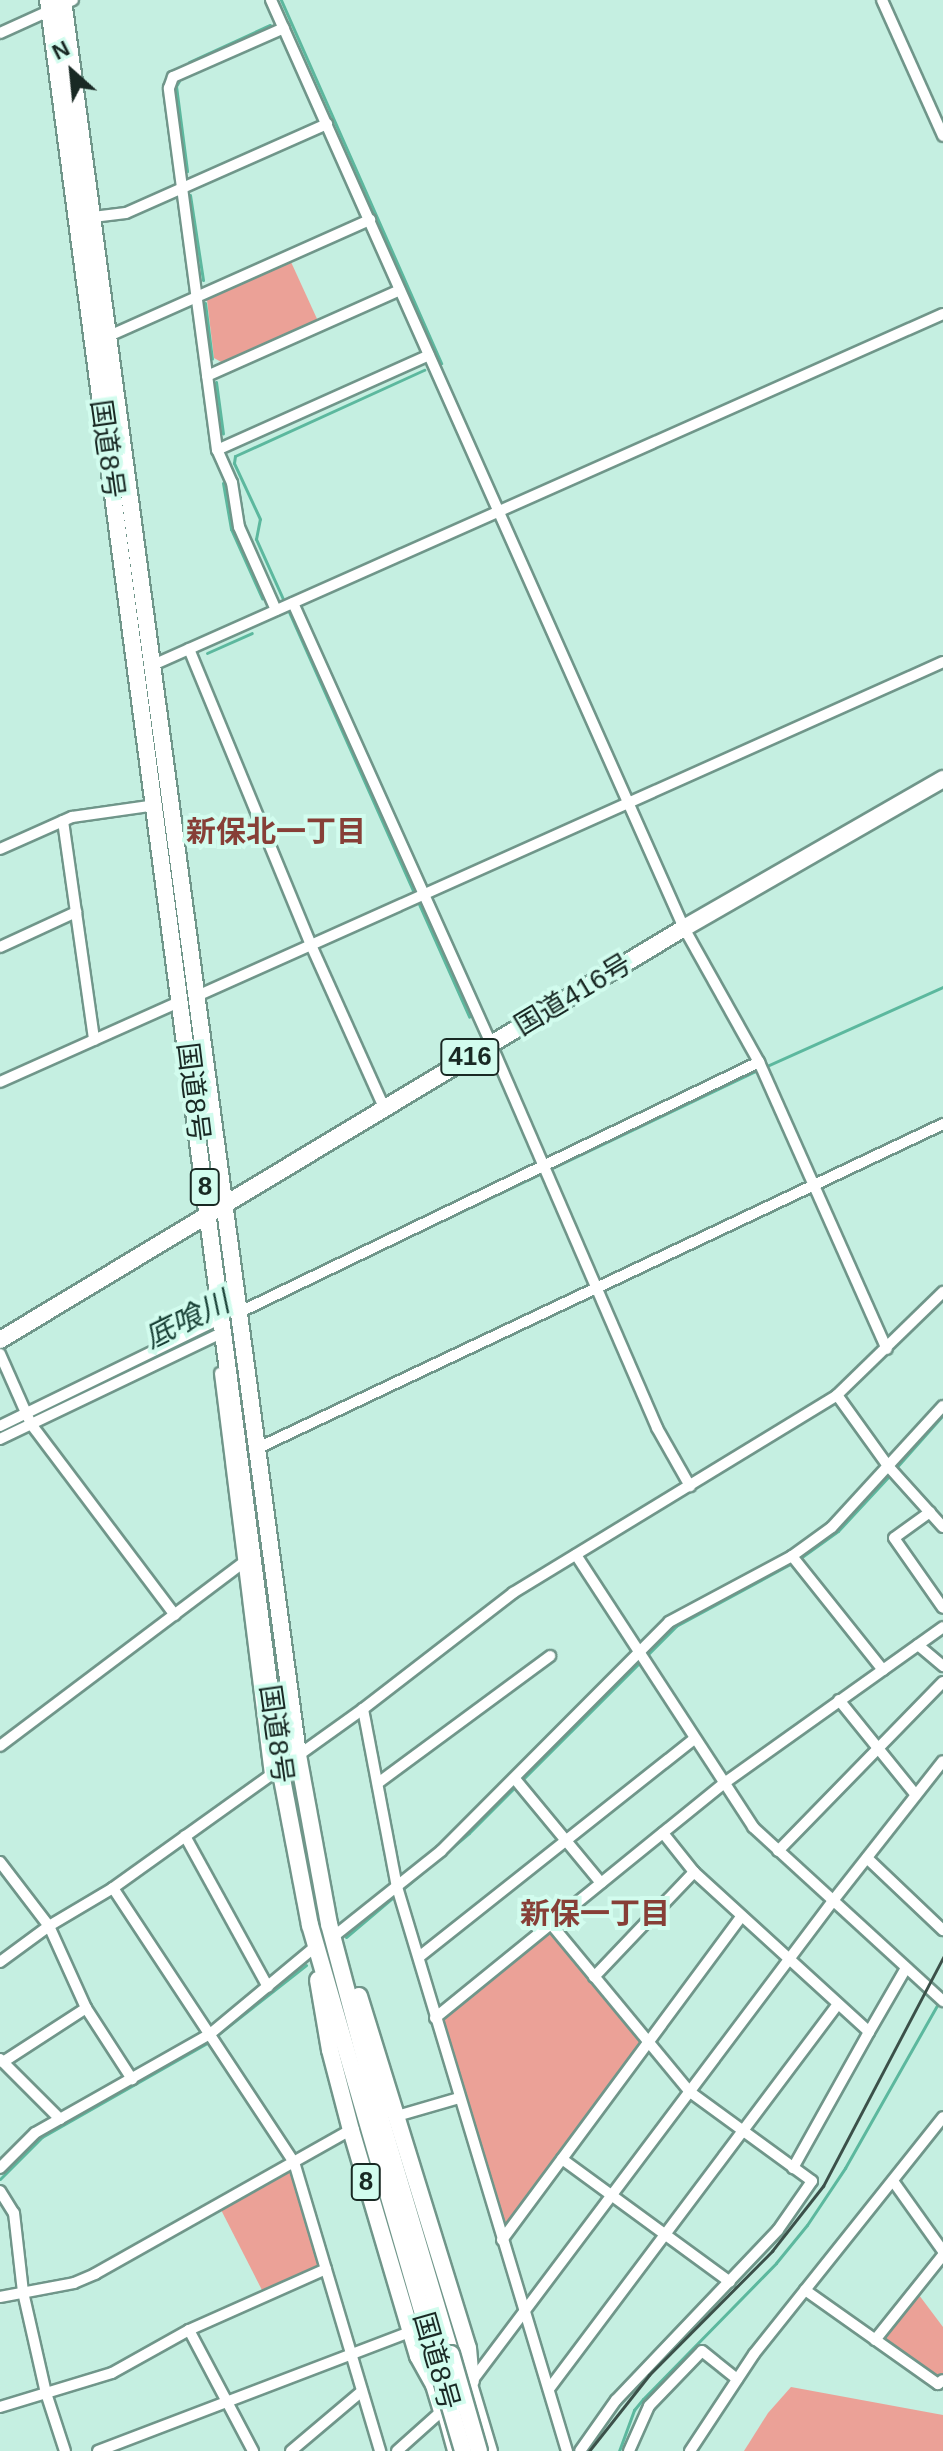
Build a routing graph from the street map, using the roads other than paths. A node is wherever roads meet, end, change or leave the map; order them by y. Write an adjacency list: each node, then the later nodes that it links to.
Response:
1 (271, 0): 4 (street)
2 (882, 0): 7 (street)
3 (59, 3): 5 (street); 9 (highway, 国道8号 / 8); 26 (highway, 国道8号 / 8)
4 (284, 28): 6 (street); 8 (street)
5 (0, 33)
6 (327, 124): 8 (street); 10 (street)
7 (943, 136)
8 (182, 188): 9 (street); 12 (street)
9 (93, 217): 14 (highway, 国道8号 / 8)
10 (370, 220): 11 (street); 12 (street)
11 (400, 290): 15 (street); 16 (street)
12 (197, 297): 14 (street); 16 (street)
13 (943, 314): 18 (street)
14 (109, 336): 23 (highway, 国道8号 / 8)
15 (429, 355): 17 (street); 18 (street)
16 (207, 376): 17 (street)
17 (217, 450): 20 (street)
18 (497, 512): 19 (street); 25 (street)
19 (293, 603): 20 (street); 29 (street)
20 (276, 610): 21 (street)
21 (189, 649): 23 (street); 32 (street)
22 (943, 662): 25 (street)
23 (153, 665): 34 (highway, 国道8号 / 8)
24 (943, 779): 31 (highway, 国道416号 / 416)
25 (628, 804): 29 (street); 31 (street)
26 (156, 805): 27 (street); 34 (highway, 国道8号 / 8)
27 (63, 821): 28 (street); 30 (street)
28 (0, 849)
29 (424, 896): 32 (street); 36 (street)
30 (76, 912): 33 (street); 35 (street)
31 (684, 928): 36 (highway, 国道416号 / 416); 37 (street)
32 (311, 945): 34 (street); 39 (street)
33 (0, 947)
34 (189, 998): 35 (street); 43 (highway, 国道8号 / 8); 44 (highway, 国道8号 / 8)
35 (94, 1040): 38 (street)
36 (491, 1044): 39 (highway, 国道416号 / 416); 41 (street)
37 (759, 1062): 41 (street); 42 (street)
38 (0, 1082)
39 (385, 1110): 43 (highway, 国道416号 / 416)
40 (943, 1124): 42 (street)
41 (543, 1165): 45 (street); 47 (street)
42 (813, 1184): 45 (street); 50 (street)
43 (226, 1206): 44 (highway, 国道416号 / 416); 47 (highway, 国道8号 / 8)
44 (209, 1216): 48 (highway, 国道8号 / 8); 49 (highway, 国道416号 / 416)
45 (596, 1288): 58 (street); 60 (street)
46 (943, 1292): 50 (street)
47 (240, 1312): 58 (highway, 国道8号 / 8)
48 (219, 1326): 53 (street); 55 (street); 65 (street); 82 (highway, 国道8号 / 8)
49 (0, 1340)
50 (887, 1349): 52 (street)
51 (0, 1354): 53 (street)
52 (837, 1395): 59 (street); 60 (street)
53 (26, 1413): 55 (street); 56 (street)
54 (941, 1413): 59 (street)
55 (31, 1424): 57 (street); 67 (street)
56 (0, 1426)
57 (0, 1439)
58 (258, 1448): 80 (highway, 国道8号 / 8)
59 (888, 1466): 61 (street); 64 (street)
60 (690, 1486): 63 (street)
61 (930, 1512): 62 (street); 66 (street)
62 (943, 1527)
63 (576, 1555): 70 (street); 76 (street)
64 (792, 1556): 70 (street); 73 (street)
65 (243, 1563): 67 (street); 82 (street)
66 (943, 1608)
67 (175, 1615): 78 (street)
68 (943, 1627): 69 (street)
69 (918, 1645): 72 (street); 73 (street)
70 (639, 1654): 77 (street); 83 (street)
71 (550, 1656): 84 (street)
72 (943, 1666)
73 (883, 1670): 75 (street)
74 (943, 1682): 79 (street)
75 (839, 1700): 79 (street); 85 (street)
76 (363, 1709): 80 (street); 84 (street)
77 (694, 1739): 85 (street); 89 (street)
78 (0, 1746)
79 (878, 1748): 86 (street); 90 (street)
80 (298, 1755): 82 (street); 102 (highway, 国道8号 / 8)
81 (943, 1761): 86 (street)
82 (275, 1772): 88 (street); 103 (highway, 国道8号 / 8)
83 (515, 1779): 89 (street); 95 (street)
84 (378, 1783): 95 (street)
85 (723, 1784): 87 (street); 90 (street)
86 (916, 1795): 91 (street)
87 (663, 1833): 93 (street); 94 (street)
88 (185, 1836): 96 (street); 109 (street)
89 (564, 1839): 94 (street); 104 (street)
90 (778, 1851): 97 (street)
91 (867, 1858): 97 (street); 101 (street)
92 (0, 1862): 100 (street)
93 (694, 1872): 98 (street); 108 (street)
94 (601, 1883): 99 (street)
95 (397, 1887): 102 (street); 104 (street)
96 (113, 1888): 100 (street); 115 (street)
97 (832, 1902): 105 (street); 107 (street)
98 (742, 1916): 105 (street); 116 (street)
99 (551, 1924): 108 (street); 113 (street)
100 (49, 1926): 106 (street); 112 (street)
101 (943, 1930)
102 (332, 1933): 121 (highway, 8); 146 (highway, 国道8号 / 8)
103 (316, 1946): 109 (street); 124 (highway, 8); 146 (highway, 国道8号 / 8)
104 (419, 1957): 113 (street)
105 (790, 1959): 111 (street); 119 (street)
106 (0, 1962)
107 (906, 1968): 110 (street); 114 (street)
108 (594, 1977): 116 (street)
109 (268, 1987): 115 (street)
110 (943, 2001)
111 (838, 2004): 114 (street); 125 (street)
112 (86, 2008): 117 (street); 118 (street)
113 (435, 2018): 120 (street)
114 (869, 2032): 129 (street)
115 (210, 2034): 118 (street); 127 (street)
116 (648, 2042): 119 (street); 126 (street)
117 (2, 2061): 123 (street)
118 (132, 2079): 123 (street)
119 (690, 2092): 125 (street); 132 (street)
120 (459, 2098): 121 (street); 134 (street)
121 (397, 2116): 149 (highway, 8)
122 (943, 2117): 130 (street)
123 (60, 2119): 128 (street)
124 (351, 2130): 127 (street); 143 (highway, 8)
125 (742, 2132): 129 (street); 133 (street)
126 (562, 2159): 132 (street); 134 (street)
127 (294, 2162): 136 (street); 139 (street)
128 (0, 2168)
129 (793, 2168): 137 (street)
130 (893, 2181): 135 (street); 138 (street)
131 (0, 2191): 139 (street)
132 (613, 2197): 133 (street); 141 (street)
133 (663, 2234): 137 (street); 150 (street)
134 (502, 2240): 141 (street)
135 (943, 2253): 144 (street)
136 (326, 2269): 142 (street); 145 (street)
137 (730, 2282): 167 (street)
138 (805, 2290): 144 (street); 147 (street)
139 (23, 2292): 140 (street); 152 (street)
140 (0, 2297)
141 (523, 2315): 149 (street); 150 (street)
142 (189, 2330): 152 (street); 153 (street)
143 (410, 2332): 145 (street); 155 (highway, 8)
144 (875, 2340): 148 (street)
145 (351, 2355): 151 (street); 153 (street)
146 (443, 2356): 163 (highway, 国道8号 / 8, bridge); 164 (highway, 国道8号 / 8, bridge)
147 (737, 2379): 168 (street); 169 (street)
148 (943, 2380)
149 (471, 2381): 155 (street); 165 (street)
150 (549, 2389): 166 (street)
151 (362, 2391): 159 (street); 160 (street)
152 (46, 2393): 154 (street); 156 (street)
153 (227, 2401): 157 (street); 158 (street)
154 (0, 2407)
155 (442, 2411): 161 (street); 162 (street)
156 (65, 2451)
157 (98, 2451)
158 (253, 2451)
159 (291, 2451)
160 (380, 2451)
161 (397, 2451)
162 (453, 2451)
163 (463, 2451)
164 (479, 2451)
165 (492, 2451)
166 (567, 2451)
167 (580, 2451)
168 (629, 2451)
169 (690, 2451)

